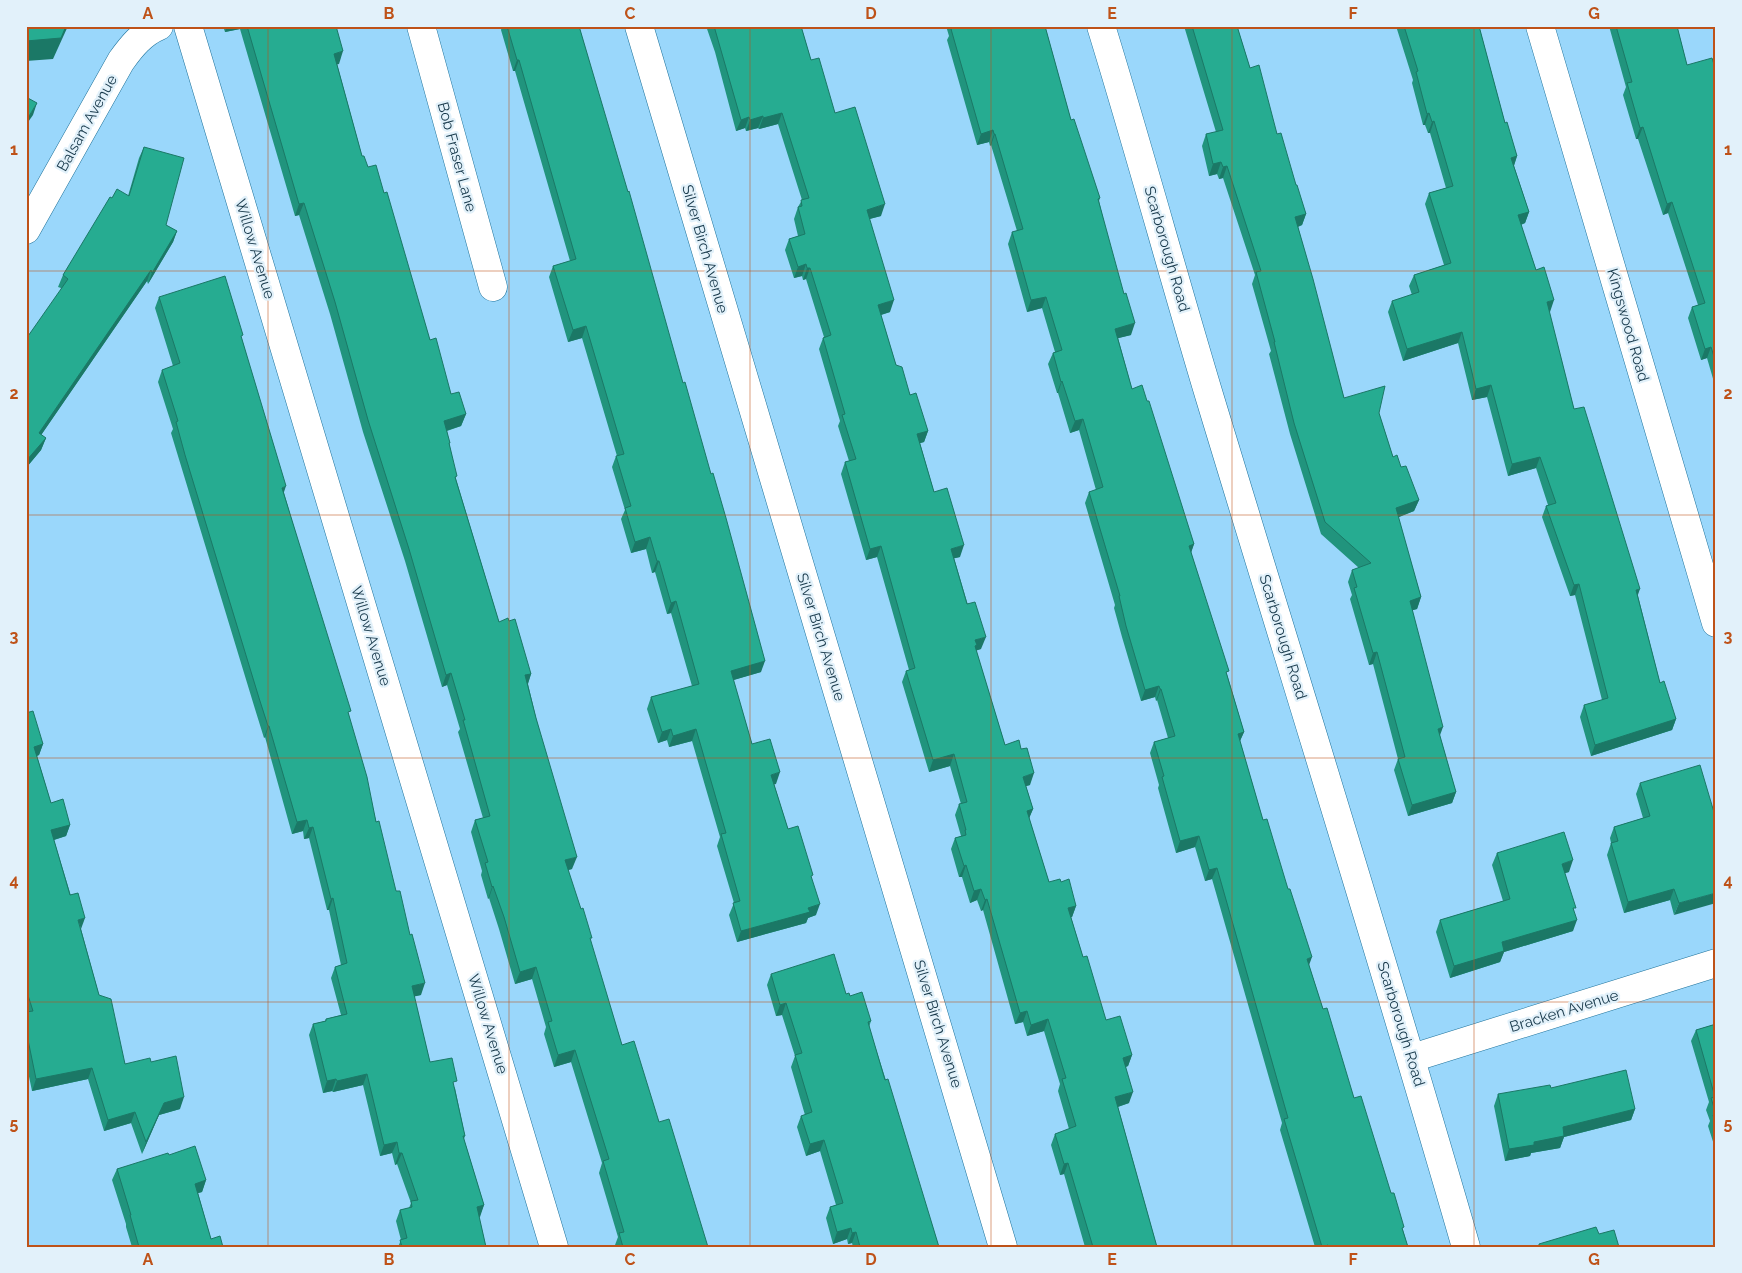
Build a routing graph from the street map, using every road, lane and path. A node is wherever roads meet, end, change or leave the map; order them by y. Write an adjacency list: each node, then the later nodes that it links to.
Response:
1 (159, 26): 7 (street, Balsam Avenue)
2 (188, 26): 12 (street, Willow Avenue)
3 (421, 26): 8 (street, Bob Fraser Lane)
4 (639, 26): 13 (street, Silver Birch Avenue)
5 (1101, 26): 11 (street, Scarborough Road)
6 (1540, 26): 9 (street, Kingswood Road)
7 (26, 230)
8 (494, 287)
9 (1716, 623)
10 (1716, 963): 11 (street, Bracken Avenue)
11 (1412, 1058): 14 (street, Scarborough Road)
12 (554, 1247)
13 (1003, 1247)
14 (1466, 1247)

